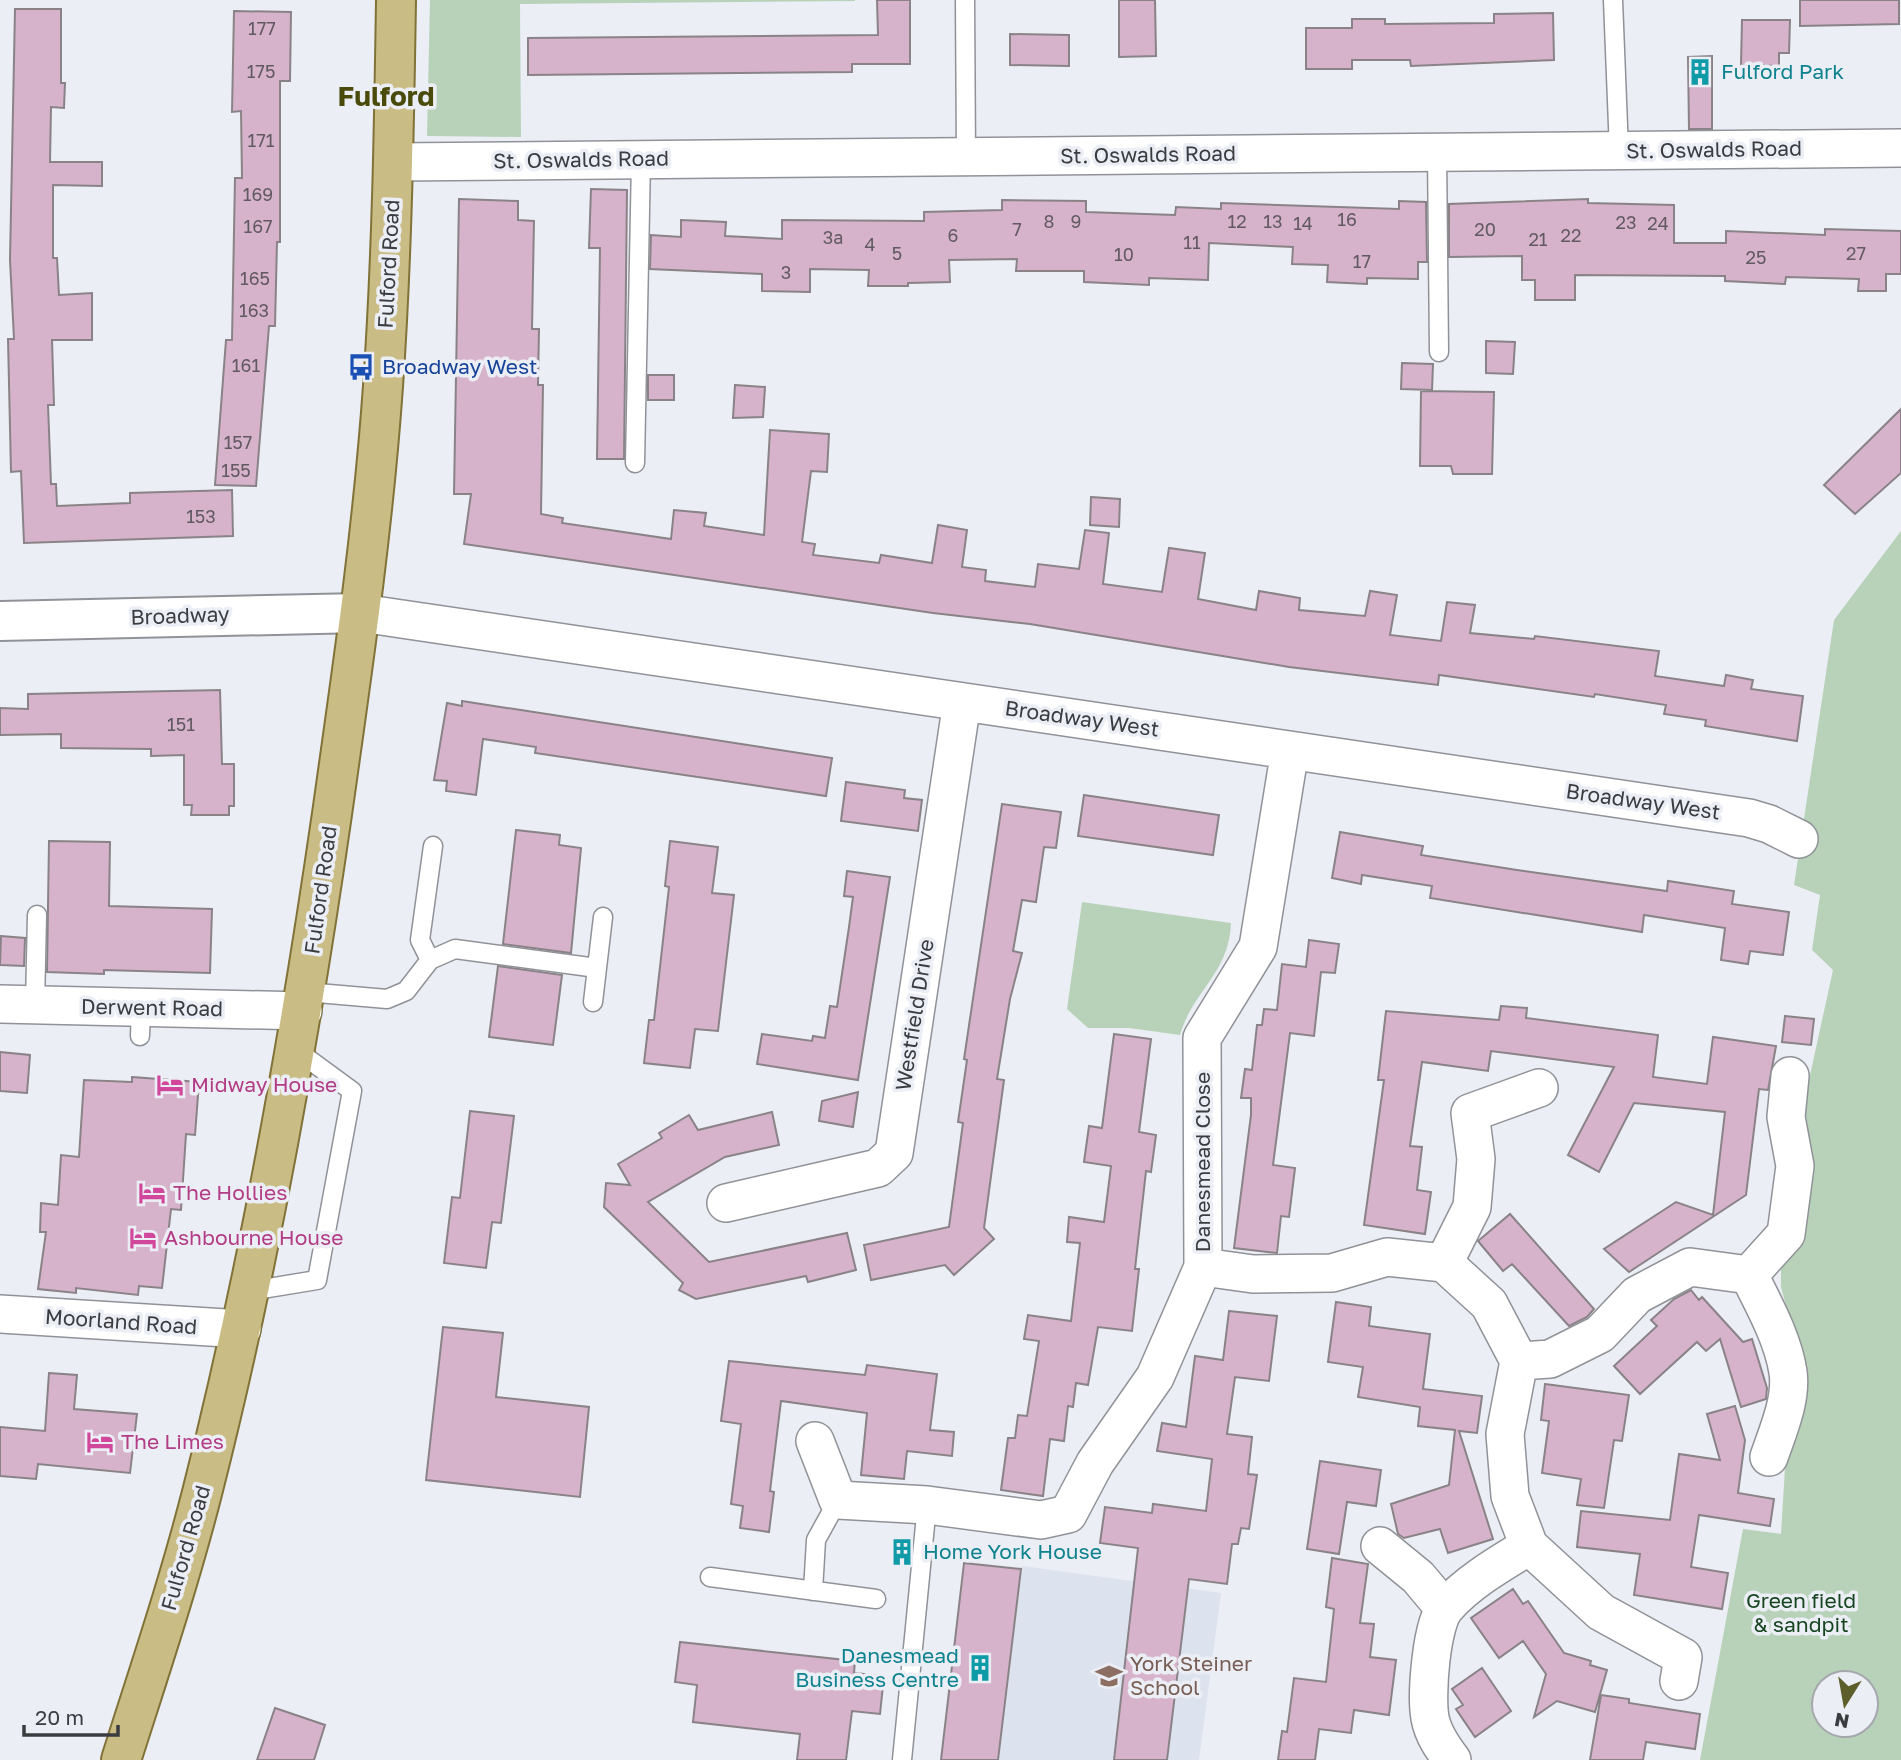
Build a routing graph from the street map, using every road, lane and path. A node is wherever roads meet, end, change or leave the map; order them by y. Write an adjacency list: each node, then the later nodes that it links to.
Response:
1 (396, 0): 9 (main road, Fulford Road)
2 (965, 0): 7 (lane)
3 (1614, 0): 5 (lane)
4 (1901, 148): 5 (street, St. Oswalds Road)
5 (1619, 151): 6 (street, St. Oswalds Road)
6 (1437, 152): 7 (street, St. Oswalds Road); 10 (lane)
7 (966, 157): 8 (street, St. Oswalds Road)
8 (641, 160): 9 (street, St. Oswalds Road); 11 (lane)
9 (394, 162): 12 (main road, Fulford Road)
10 (1439, 352)
11 (635, 463)
12 (361, 612): 13 (street, Broadway); 14 (street, Broadway West); 22 (main road, Fulford Road)
13 (0, 621)
14 (962, 702): 15 (street, Broadway West); 28 (street, Westfield Drive)
15 (1290, 750): 16 (street, Broadway West); 30 (street, Danesmead Close)
16 (1799, 839)
17 (433, 846): 20 (lane)
18 (37, 915): 24 (lane)
19 (603, 917): 21 (lane)
20 (430, 960): 21 (lane); 22 (lane)
21 (597, 968): 23 (lane)
22 (305, 1002): 24 (street, Derwent Road); 25 (main road, Fulford Road)
23 (593, 1002)
24 (18, 1005)
25 (296, 1050): 32 (main road, Fulford Road); 32 (lane)
26 (1790, 1076): 31 (street)
27 (1539, 1088): 29 (street)
28 (726, 1203)
29 (1444, 1263): 30 (street); 35 (street)
30 (1203, 1267): 39 (street, Danesmead Close)
31 (1749, 1275): 35 (street); 37 (street)
32 (250, 1291): 34 (main road, Fulford Road)
33 (0, 1314): 34 (street, Moorland Road)
34 (242, 1329): 47 (main road, Fulford Road)
35 (1519, 1361): 41 (street)
36 (815, 1441): 38 (street)
37 (1769, 1457)
38 (838, 1500): 39 (street, Danesmead Close); 43 (lane)
39 (927, 1505): 48 (lane)
40 (1380, 1546): 45 (street)
41 (1529, 1546): 45 (street); 46 (street)
42 (710, 1577): 43 (lane)
43 (813, 1591): 44 (lane)
44 (876, 1599)
45 (1444, 1608): 49 (street)
46 (1679, 1681)
47 (121, 1760)
48 (902, 1760)
49 (1452, 1760)

